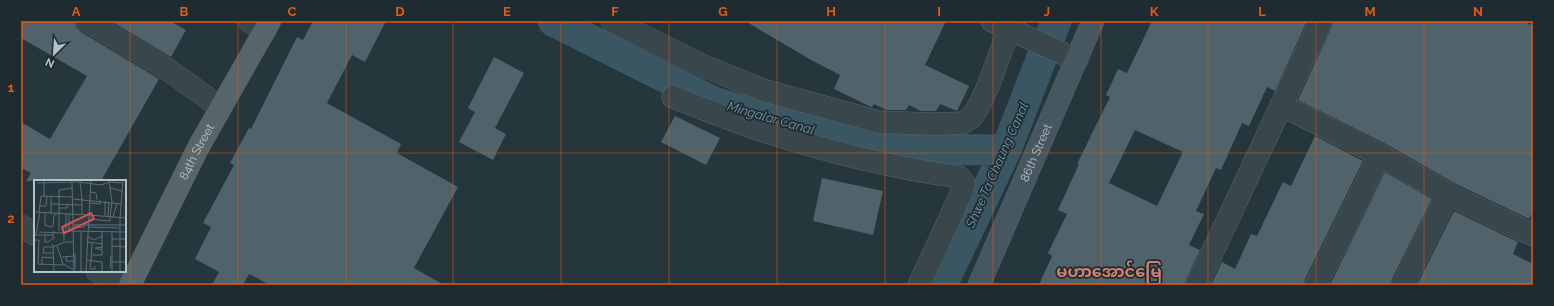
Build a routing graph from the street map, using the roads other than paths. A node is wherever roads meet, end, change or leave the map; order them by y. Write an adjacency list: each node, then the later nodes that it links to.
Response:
1 (87, 21): 10 (street)
2 (612, 21): 6 (street)
3 (1094, 21): 7 (main road, 86th Street)
4 (1321, 21): 9 (street)
5 (261, 24): 10 (main road, 84th Street)
6 (1008, 26): 7 (street)
7 (1077, 60): 20 (main road, 86th Street)
8 (673, 97): 19 (street)
9 (1281, 105): 11 (street); 21 (street)
10 (220, 107): 18 (main road, 84th Street)
11 (1380, 155): 12 (street); 22 (street)
12 (1448, 194): 15 (street); 23 (street)
13 (21, 226): 14 (street)
14 (34, 233)
15 (1533, 235)
16 (99, 272): 17 (street)
17 (120, 285)
18 (130, 285)
19 (919, 285)
20 (979, 285)
21 (1197, 285)
22 (1316, 285)
23 (1403, 285)

